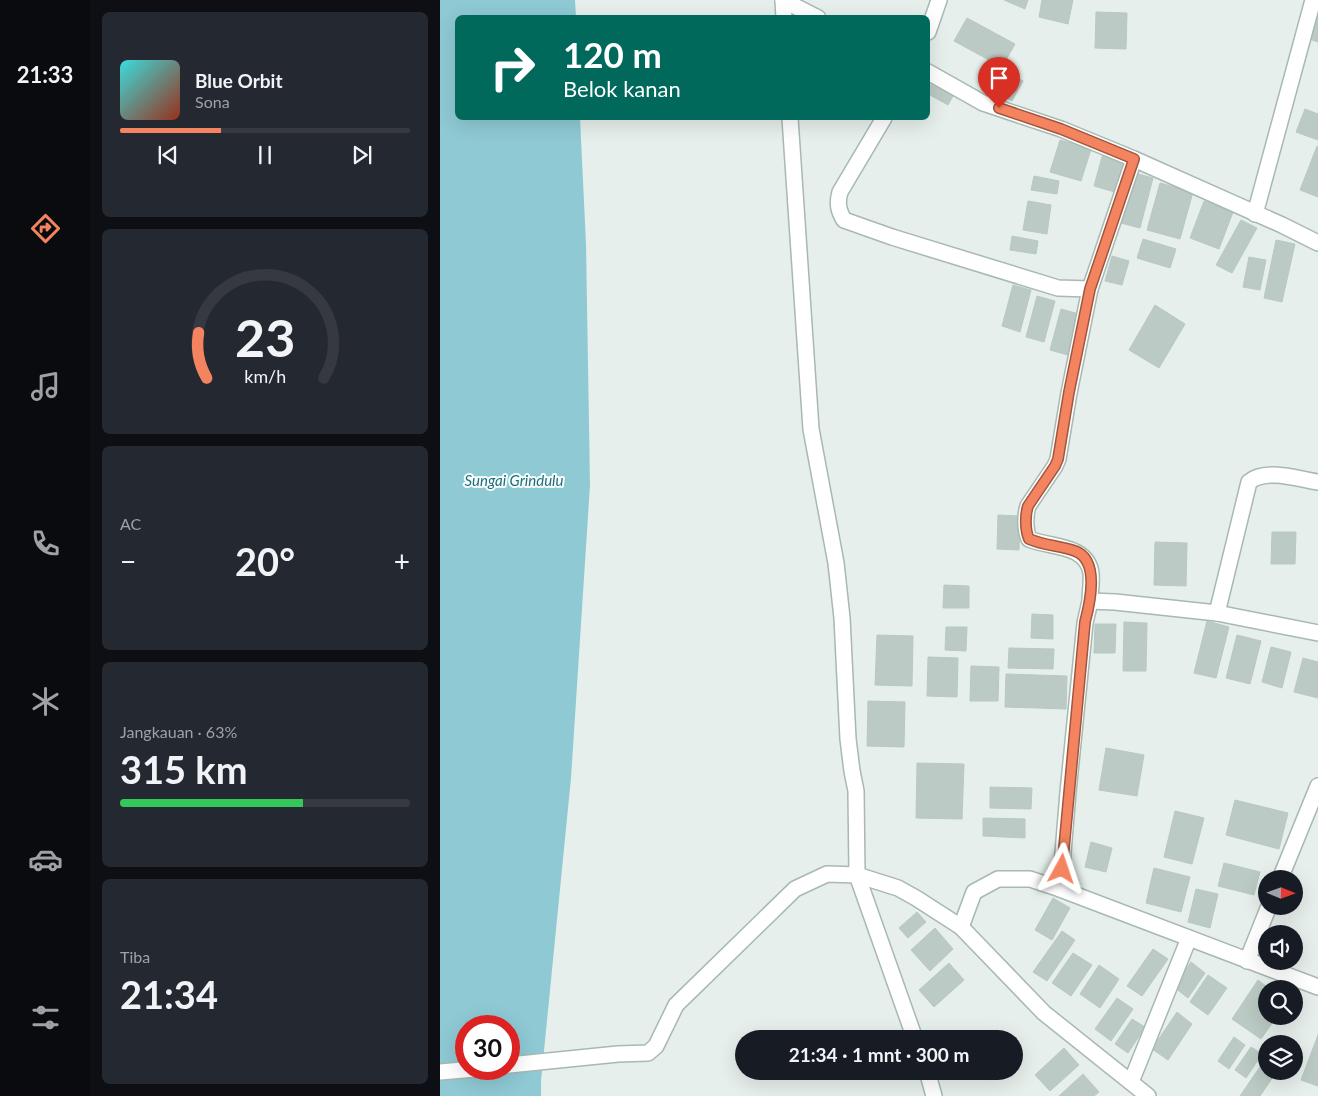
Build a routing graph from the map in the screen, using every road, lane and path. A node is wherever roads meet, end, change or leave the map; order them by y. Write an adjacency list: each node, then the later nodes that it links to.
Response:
1 (783, 0): 4 (street); 5 (street)
2 (940, 0): 6 (street)
3 (1313, 0): 11 (street)
4 (784, 15)
5 (812, 15)
6 (930, 27)
7 (930, 73): 10 (street)
8 (790, 120): 20 (street)
9 (883, 120): 13 (street)
10 (1134, 159): 11 (street); 13 (street)
11 (1255, 214): 12 (street)
12 (1318, 243)
13 (1090, 289): 15 (street)
14 (1318, 482): 16 (street)
15 (1090, 601): 16 (street); 21 (street)
16 (1217, 612): 17 (street)
17 (1318, 634)
18 (1318, 786): 19 (street)
19 (1284, 870)
20 (857, 875): 23 (street); 27 (street); 28 (street)
21 (1060, 889): 23 (street); 24 (street)
22 (1265, 915): 25 (street)
23 (961, 927): 32 (street)
24 (1189, 938): 25 (street); 32 (street)
25 (1247, 960): 26 (street)
26 (1318, 987)
27 (912, 1030)
28 (520, 1064)
29 (455, 1071): 30 (street)
30 (440, 1072)
31 (930, 1080): 33 (street)
32 (1131, 1082): 34 (street)
33 (934, 1096)
34 (1148, 1096)

